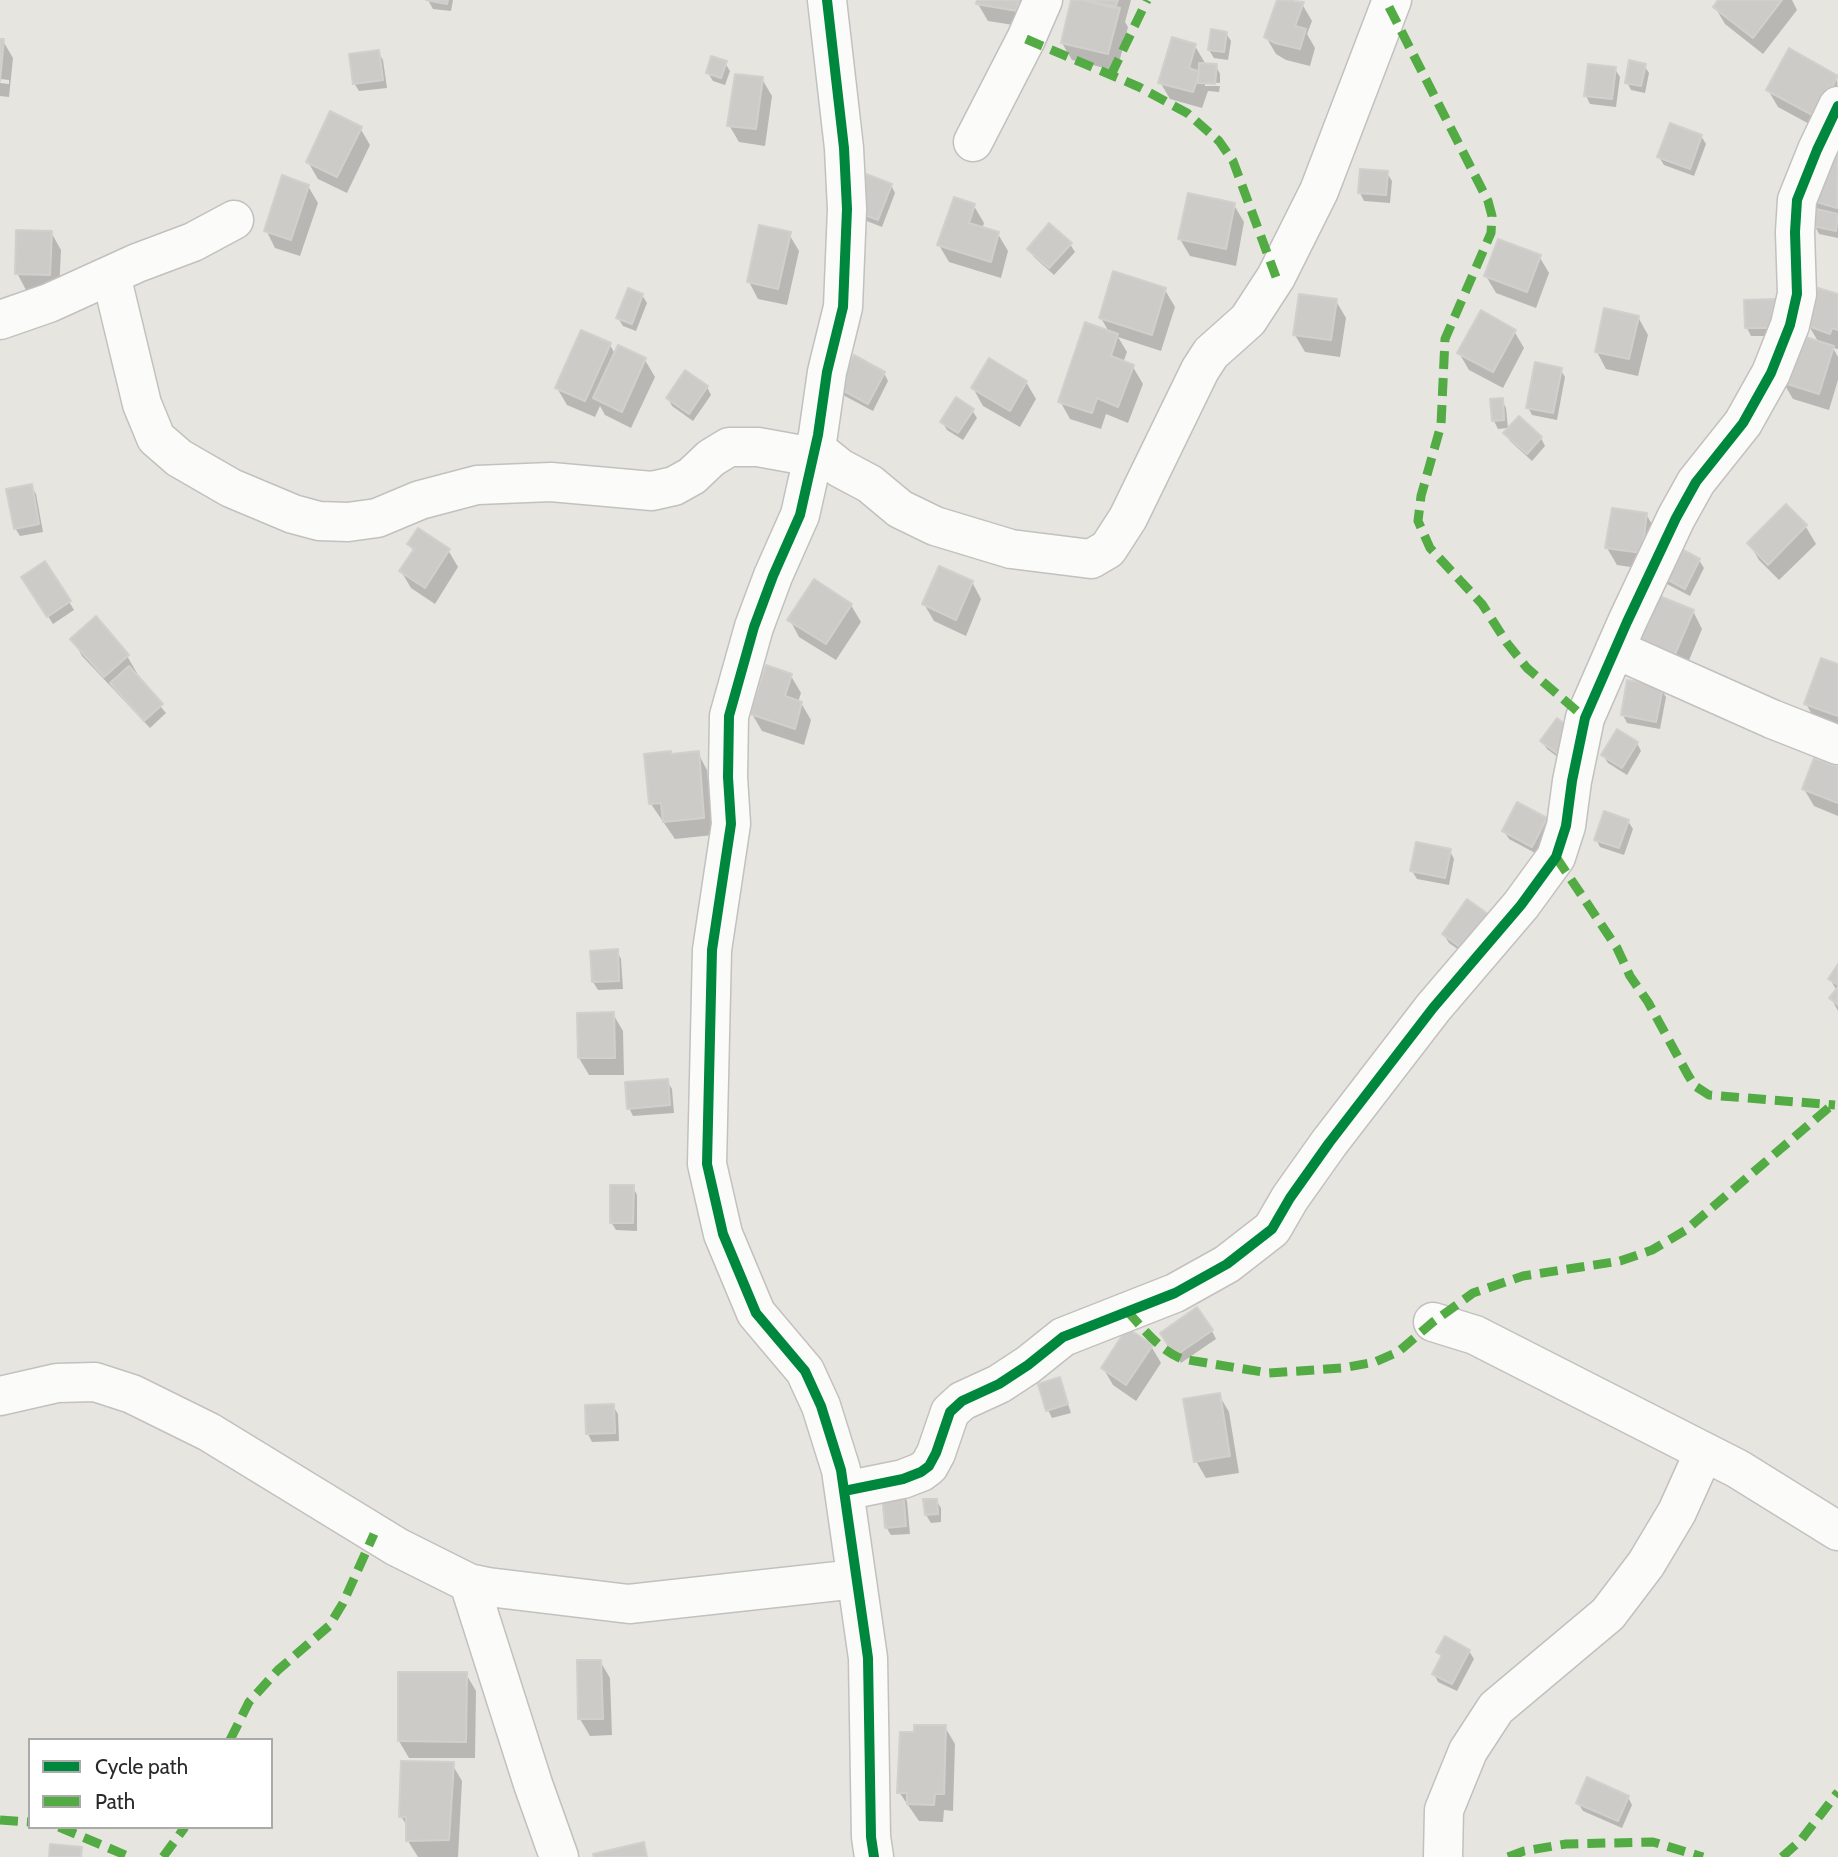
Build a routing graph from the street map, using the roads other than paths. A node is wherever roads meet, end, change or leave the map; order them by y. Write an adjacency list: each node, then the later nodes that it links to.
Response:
1 (827, 0): 9 (street)
2 (1043, 0): 5 (street)
3 (1392, 0): 9 (street)
4 (1838, 106): 10 (street)
5 (973, 142)
6 (234, 220): 7 (street)
7 (111, 275): 8 (street); 9 (street)
8 (0, 320)
9 (814, 453): 15 (street)
10 (1615, 649): 11 (street); 15 (street)
11 (1838, 745)
12 (1433, 1322): 14 (street)
13 (0, 1396): 18 (street)
14 (1704, 1452): 16 (street); 21 (street)
15 (844, 1491): 17 (street)
16 (1838, 1531)
17 (856, 1579): 18 (street); 20 (street)
18 (469, 1583): 19 (street)
19 (559, 1857)
20 (874, 1857)
21 (1443, 1857)

